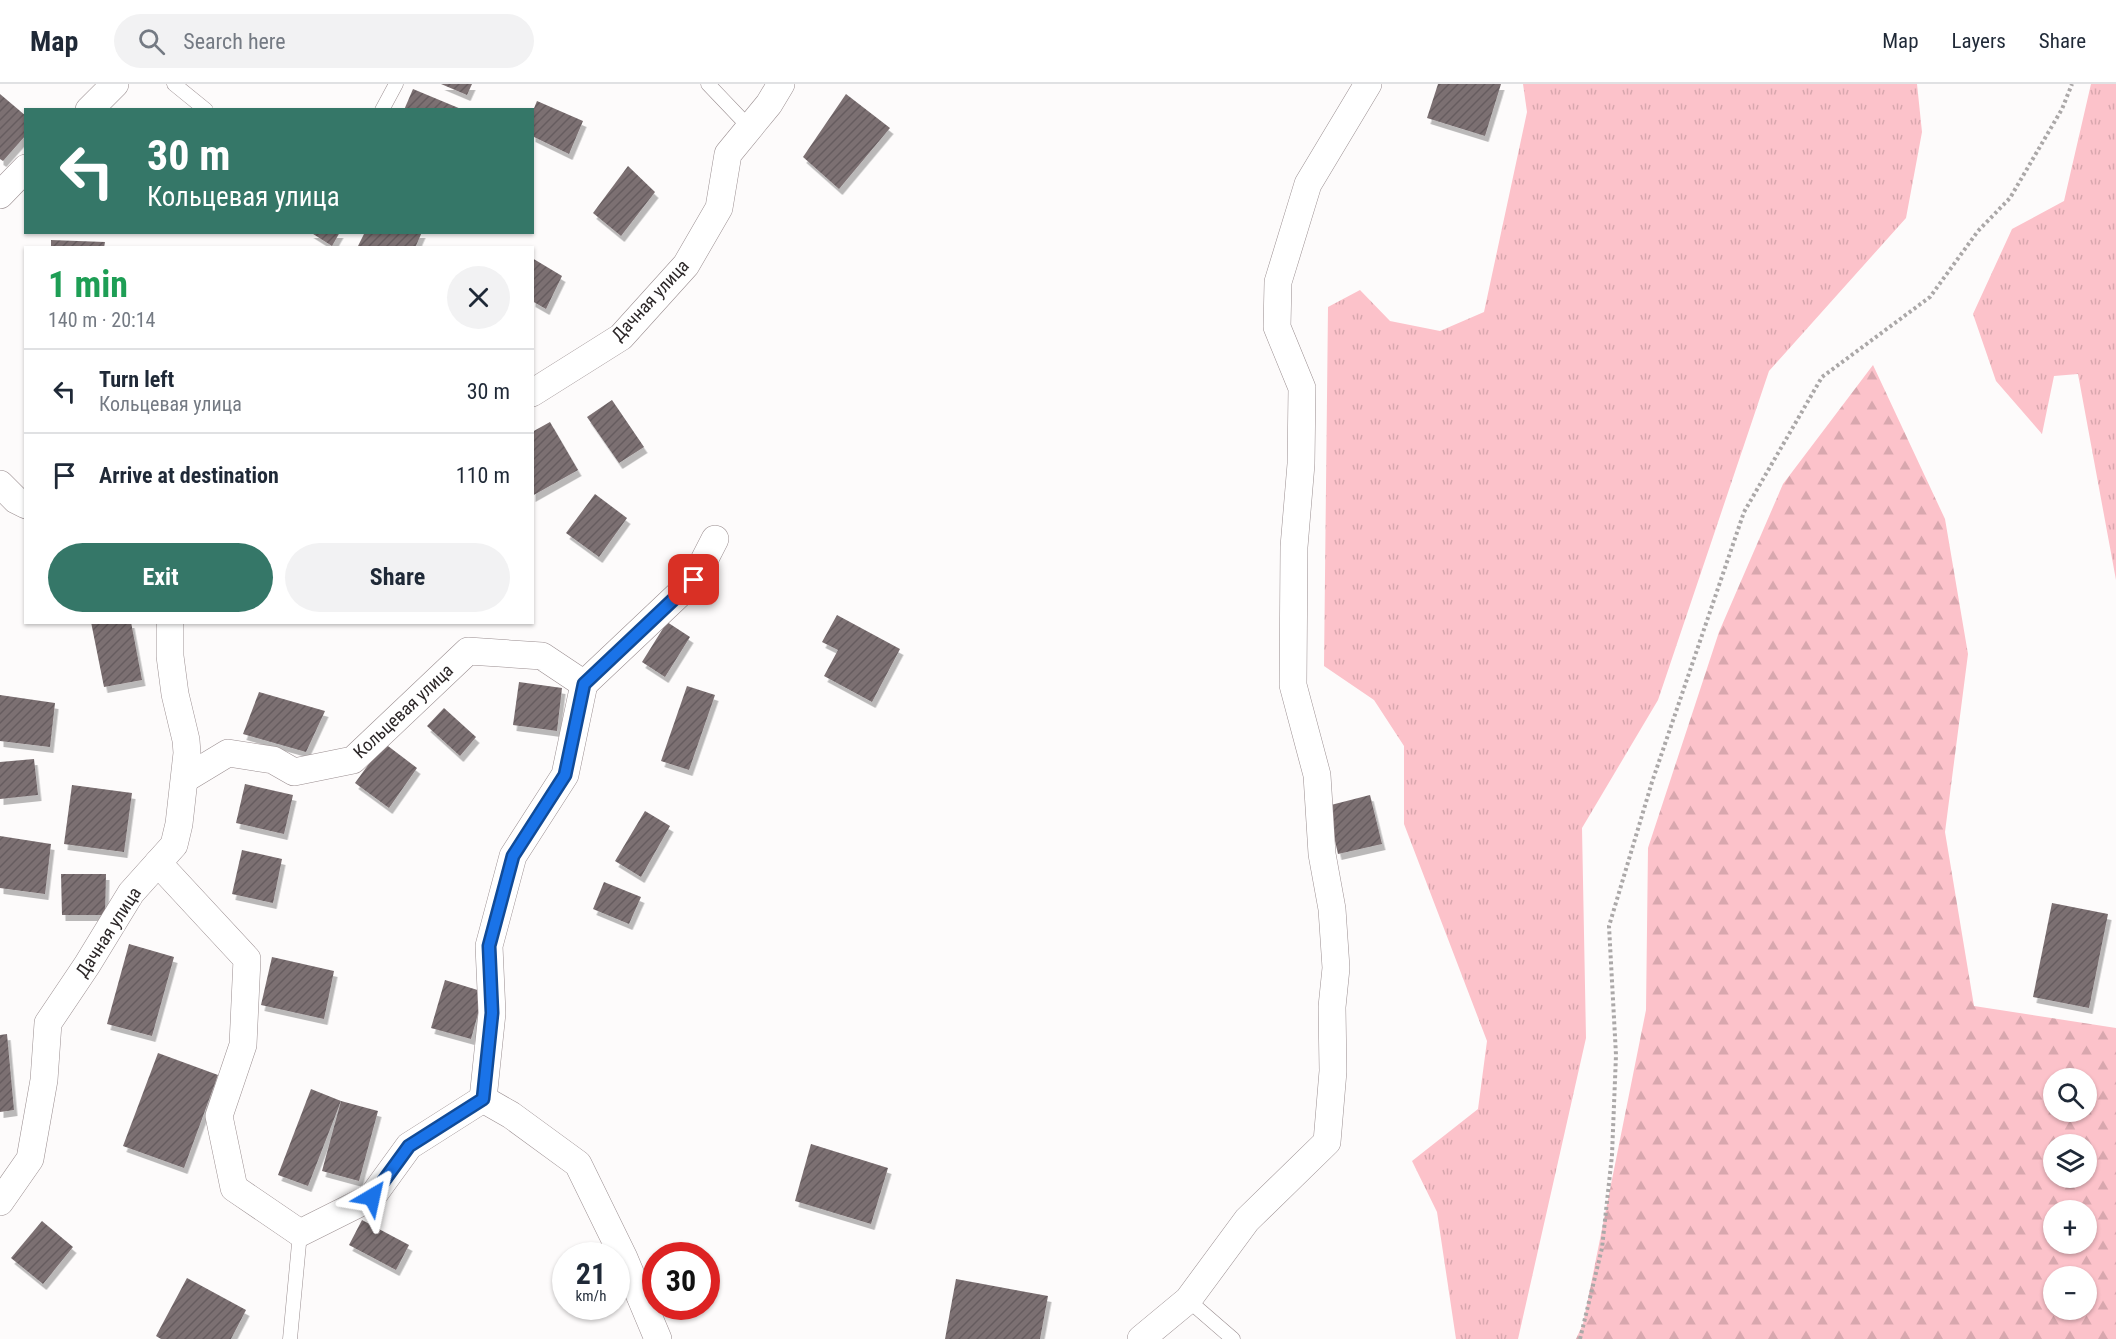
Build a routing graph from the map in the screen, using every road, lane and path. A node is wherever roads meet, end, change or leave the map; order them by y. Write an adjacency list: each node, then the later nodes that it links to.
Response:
1 (115, 84): 8 (street)
2 (174, 84): 9 (lane)
3 (396, 84): 10 (lane)
4 (708, 84): 11 (lane)
5 (781, 84): 11 (street, Дачная улица)
6 (1368, 84): 25 (street)
7 (2072, 84): 30 (path)
8 (91, 108)
9 (204, 108)
10 (383, 108)
11 (749, 128): 14 (street, Дачная улица)
12 (24, 170): 13 (street)
13 (0, 195)
14 (534, 392)
15 (0, 484): 16 (street)
16 (24, 504)
17 (715, 539): 19 (street)
18 (170, 624): 20 (street, Дачная улица)
19 (584, 684): 20 (street, Кольцевая улица); 22 (street)
20 (185, 779): 21 (street, Дачная улица)
21 (158, 863): 23 (street, Дачная улица); 24 (street)
22 (483, 1099): 24 (street); 27 (street)
23 (0, 1202)
24 (300, 1233): 26 (lane)
25 (1188, 1300): 28 (street); 29 (lane)
26 (290, 1339)
27 (658, 1339)
28 (1141, 1339)
29 (1233, 1339)
30 (1580, 1339)

